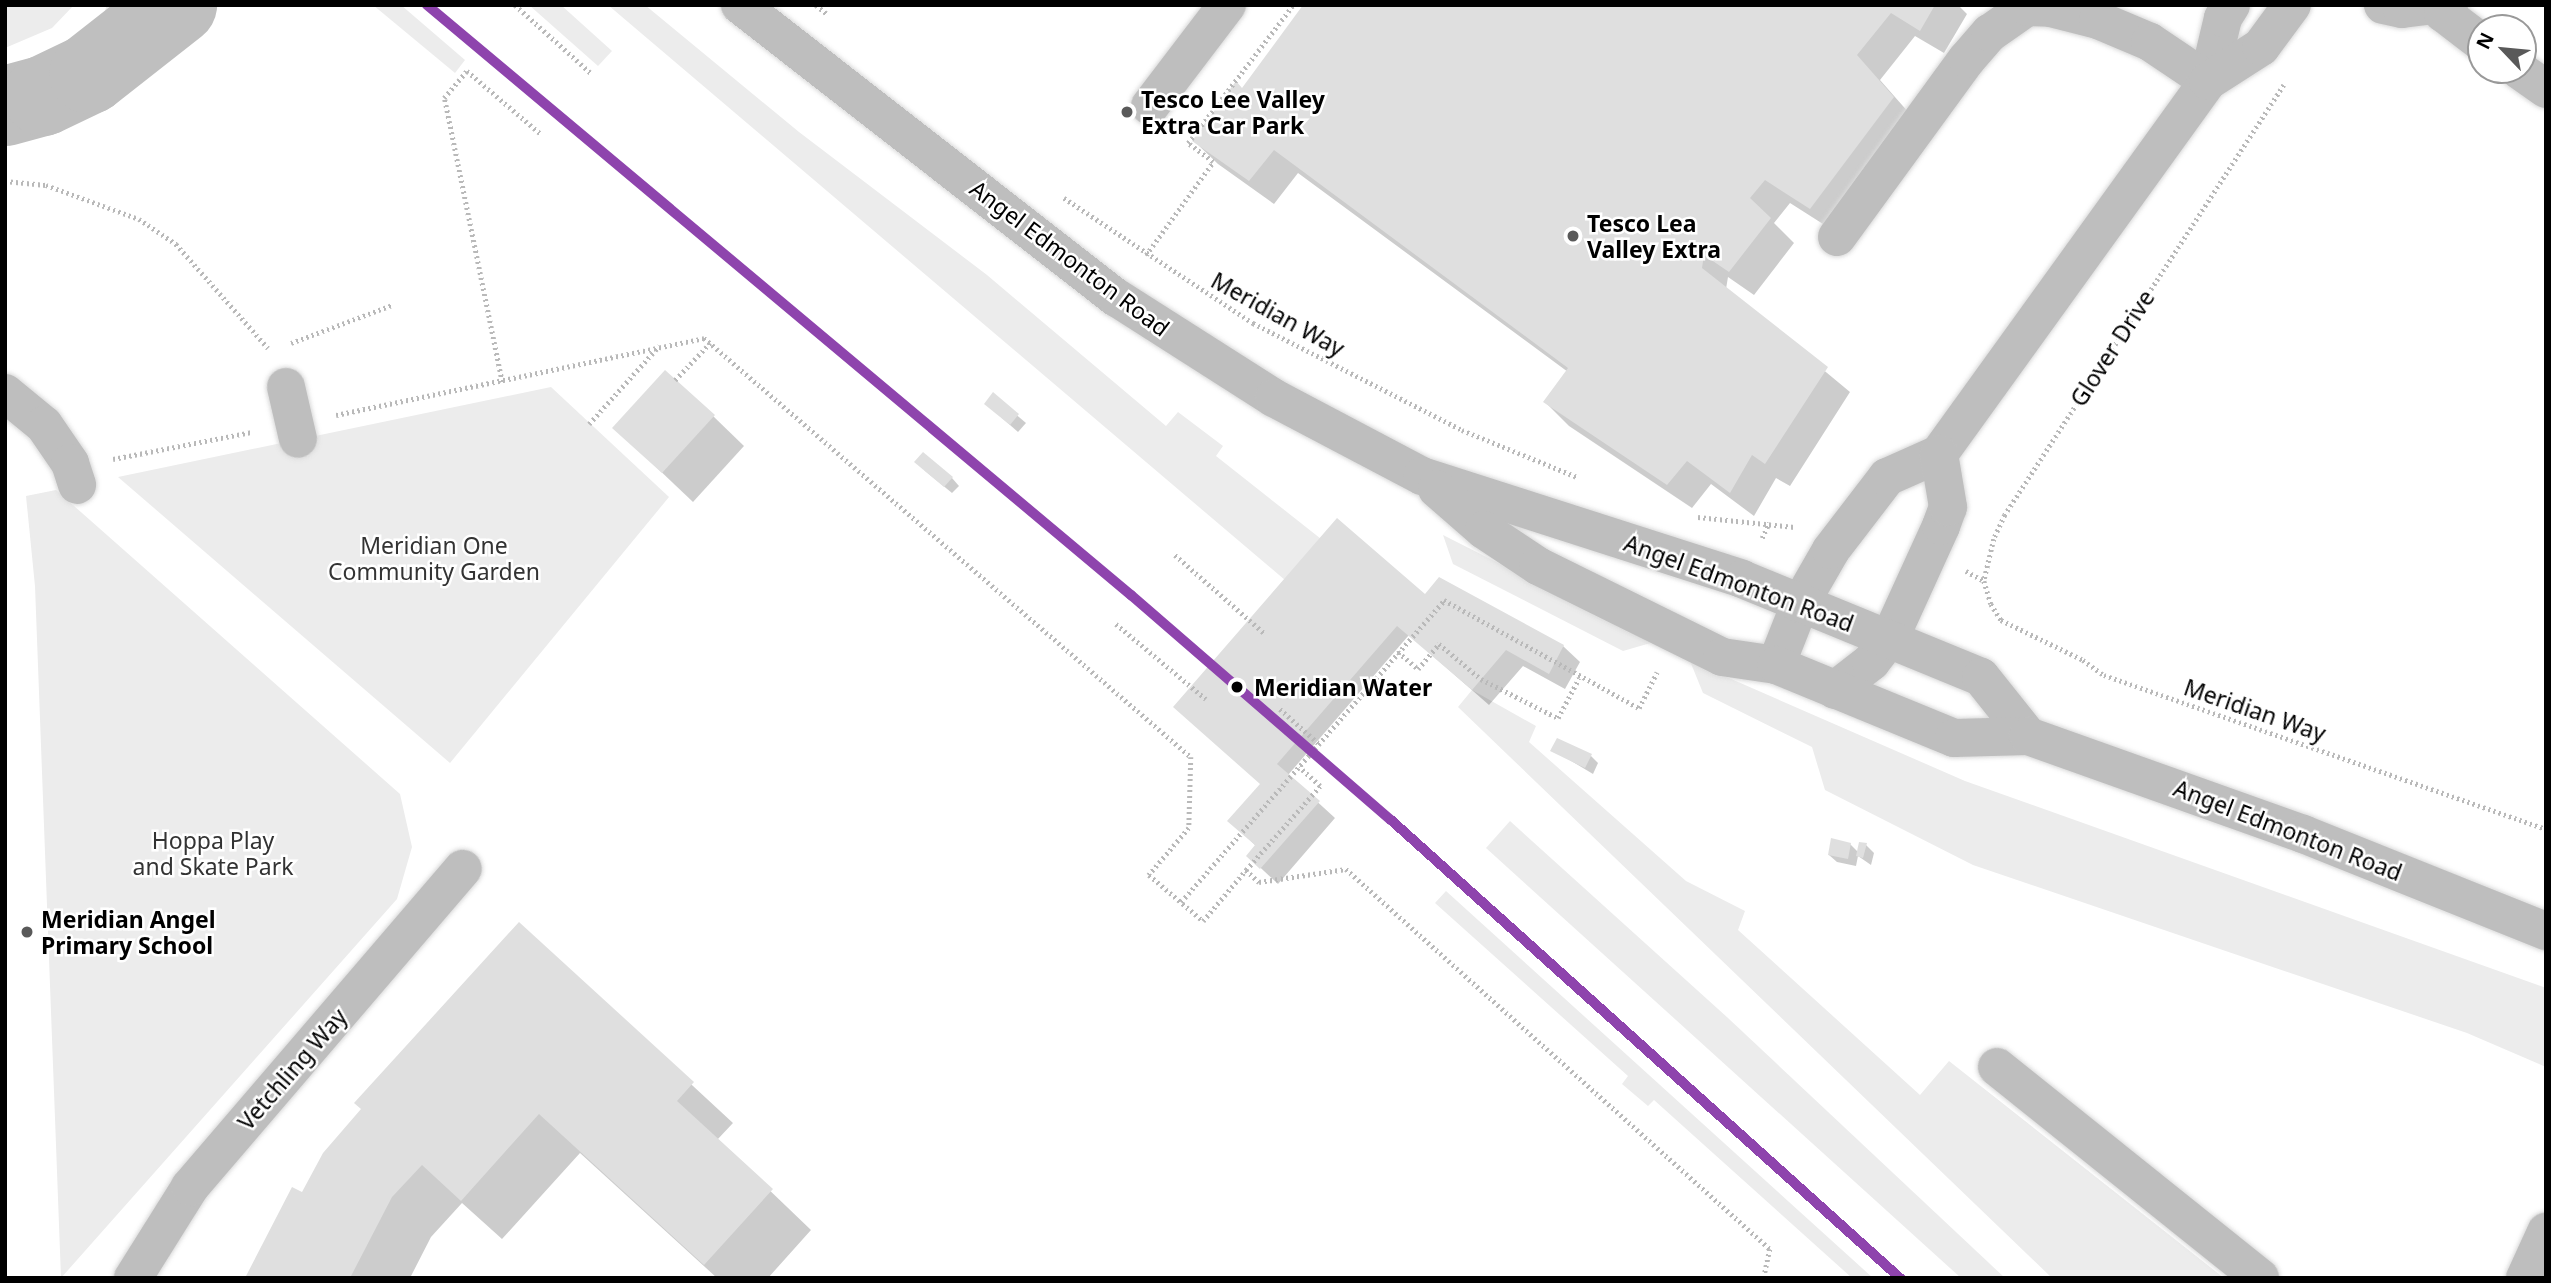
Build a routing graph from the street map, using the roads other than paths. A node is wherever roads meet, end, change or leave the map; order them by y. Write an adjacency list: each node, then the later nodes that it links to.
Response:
1 (740, 5): 14 (main road, Angel Edmonton Road)
2 (1227, 5): 9 (main road)
3 (2231, 5): 8 (main road)
4 (2292, 5): 8 (main road)
5 (2384, 5): 6 (main road)
6 (2439, 7): 7 (main road)
7 (2467, 30)
8 (2208, 81): 10 (main road); 12 (main road)
9 (1150, 106)
10 (1837, 237)
11 (5, 393): 13 (main road)
12 (1940, 454): 15 (main road); 16 (main road)
13 (74, 474)
14 (1422, 477): 15 (main road, Angel Edmonton Road); 17 (main road, Angel Edmonton Road)
15 (1800, 604): 16 (main road, Angel Edmonton Road); 17 (main road)
16 (1890, 638): 18 (main road); 19 (main road, Angel Edmonton Road)
17 (1776, 665): 18 (main road, Angel Edmonton Road)
18 (1835, 690): 19 (main road, Angel Edmonton Road)
19 (2028, 736): 21 (main road, Angel Edmonton Road)
20 (463, 869): 24 (main road, Vetchling Way)
21 (2546, 931)
22 (1997, 1067): 25 (main road)
23 (2546, 1232): 26 (main road)
24 (132, 1278)
25 (2260, 1278)
26 (2525, 1278)

